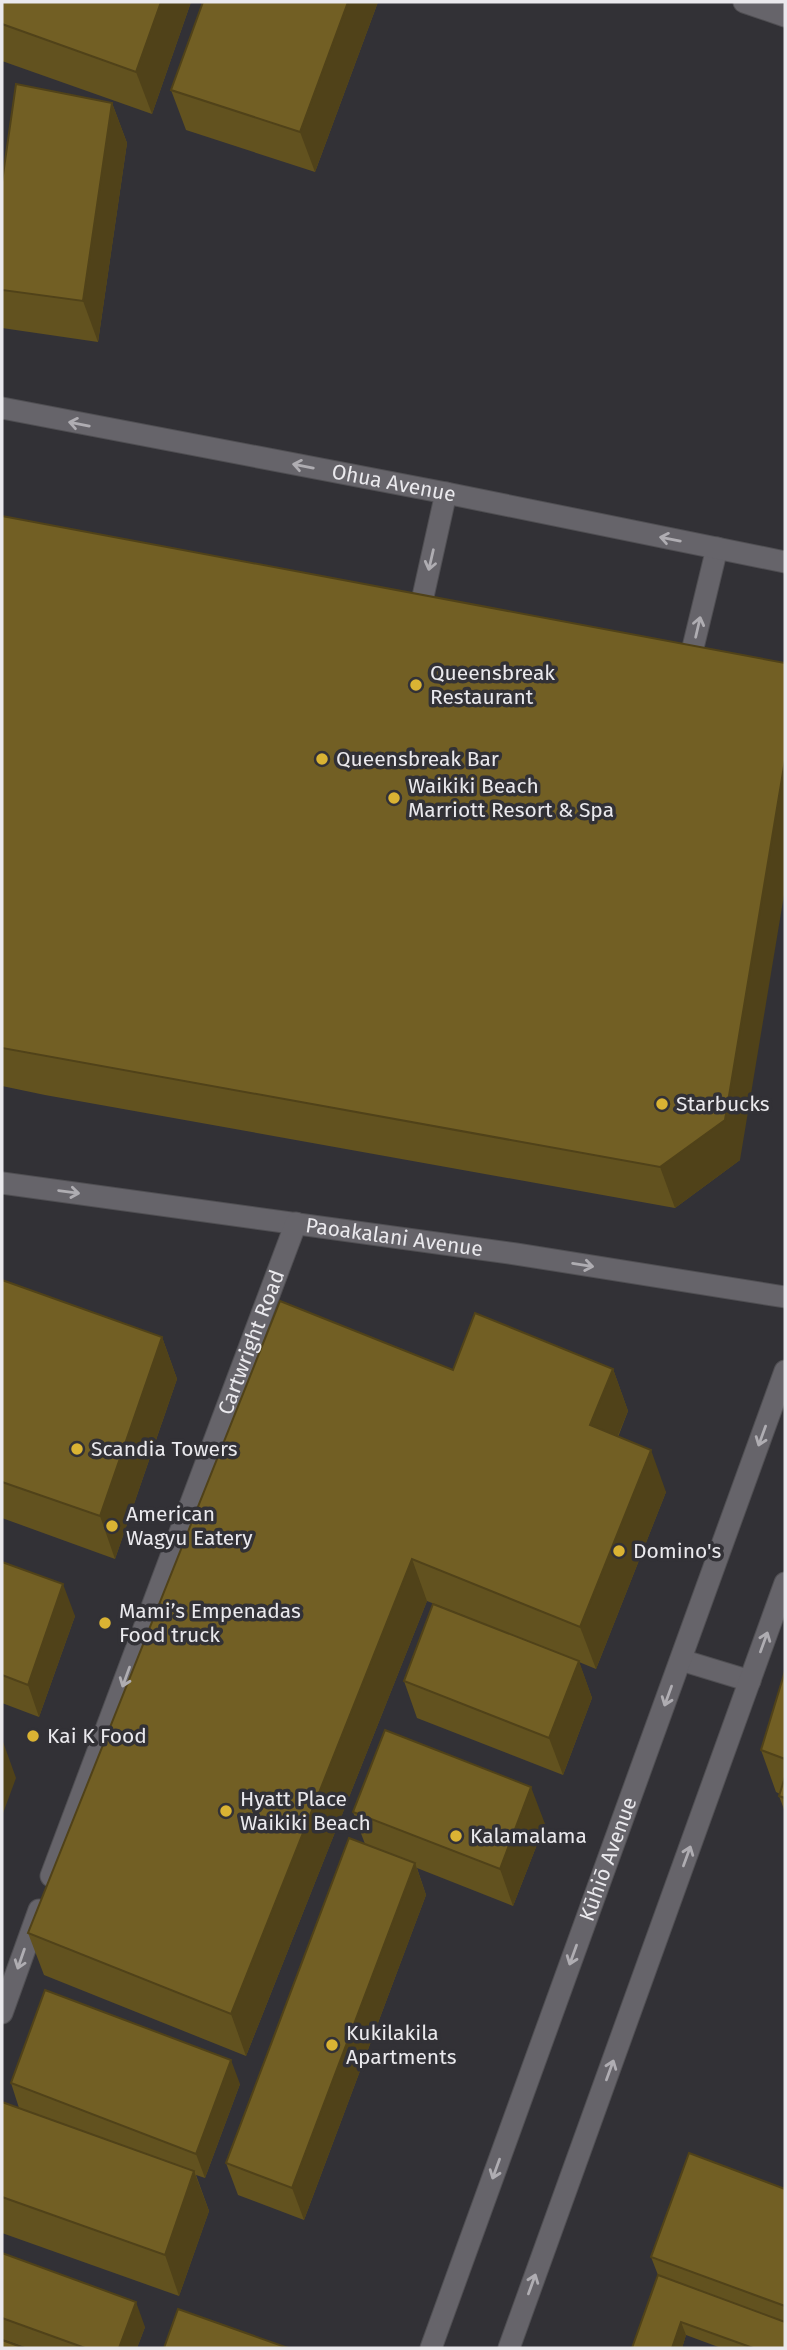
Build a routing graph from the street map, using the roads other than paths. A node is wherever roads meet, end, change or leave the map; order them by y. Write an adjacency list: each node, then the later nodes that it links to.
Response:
1 (744, 2): 2 (street)
2 (785, 16)
3 (2, 408): 4 (street, Ohua Avenue, one-way to 3)
4 (446, 493): 5 (street, Ohua Avenue, one-way to 4); 7 (street, one-way to 7)
5 (716, 548): 6 (street, Ohua Avenue); 8 (street, one-way to 5)
6 (785, 562)
7 (445, 624)
8 (662, 660)
9 (2, 1183): 10 (street, Paoakalani Avenue, one-way to 10)
10 (296, 1223): 11 (street, Paoakalani Avenue, one-way to 11); 16 (street, Cartwright Road, one-way to 16)
11 (785, 1297)
12 (785, 1371): 14 (street, Kūhiō Avenue, one-way to 14)
13 (785, 1583): 15 (street, one-way to 13)
14 (681, 1660): 15 (street); 17 (street, Kūhiō Avenue, one-way to 17)
15 (750, 1681): 18 (street, one-way to 15)
16 (2, 2013)
17 (431, 2348)
18 (509, 2348)

